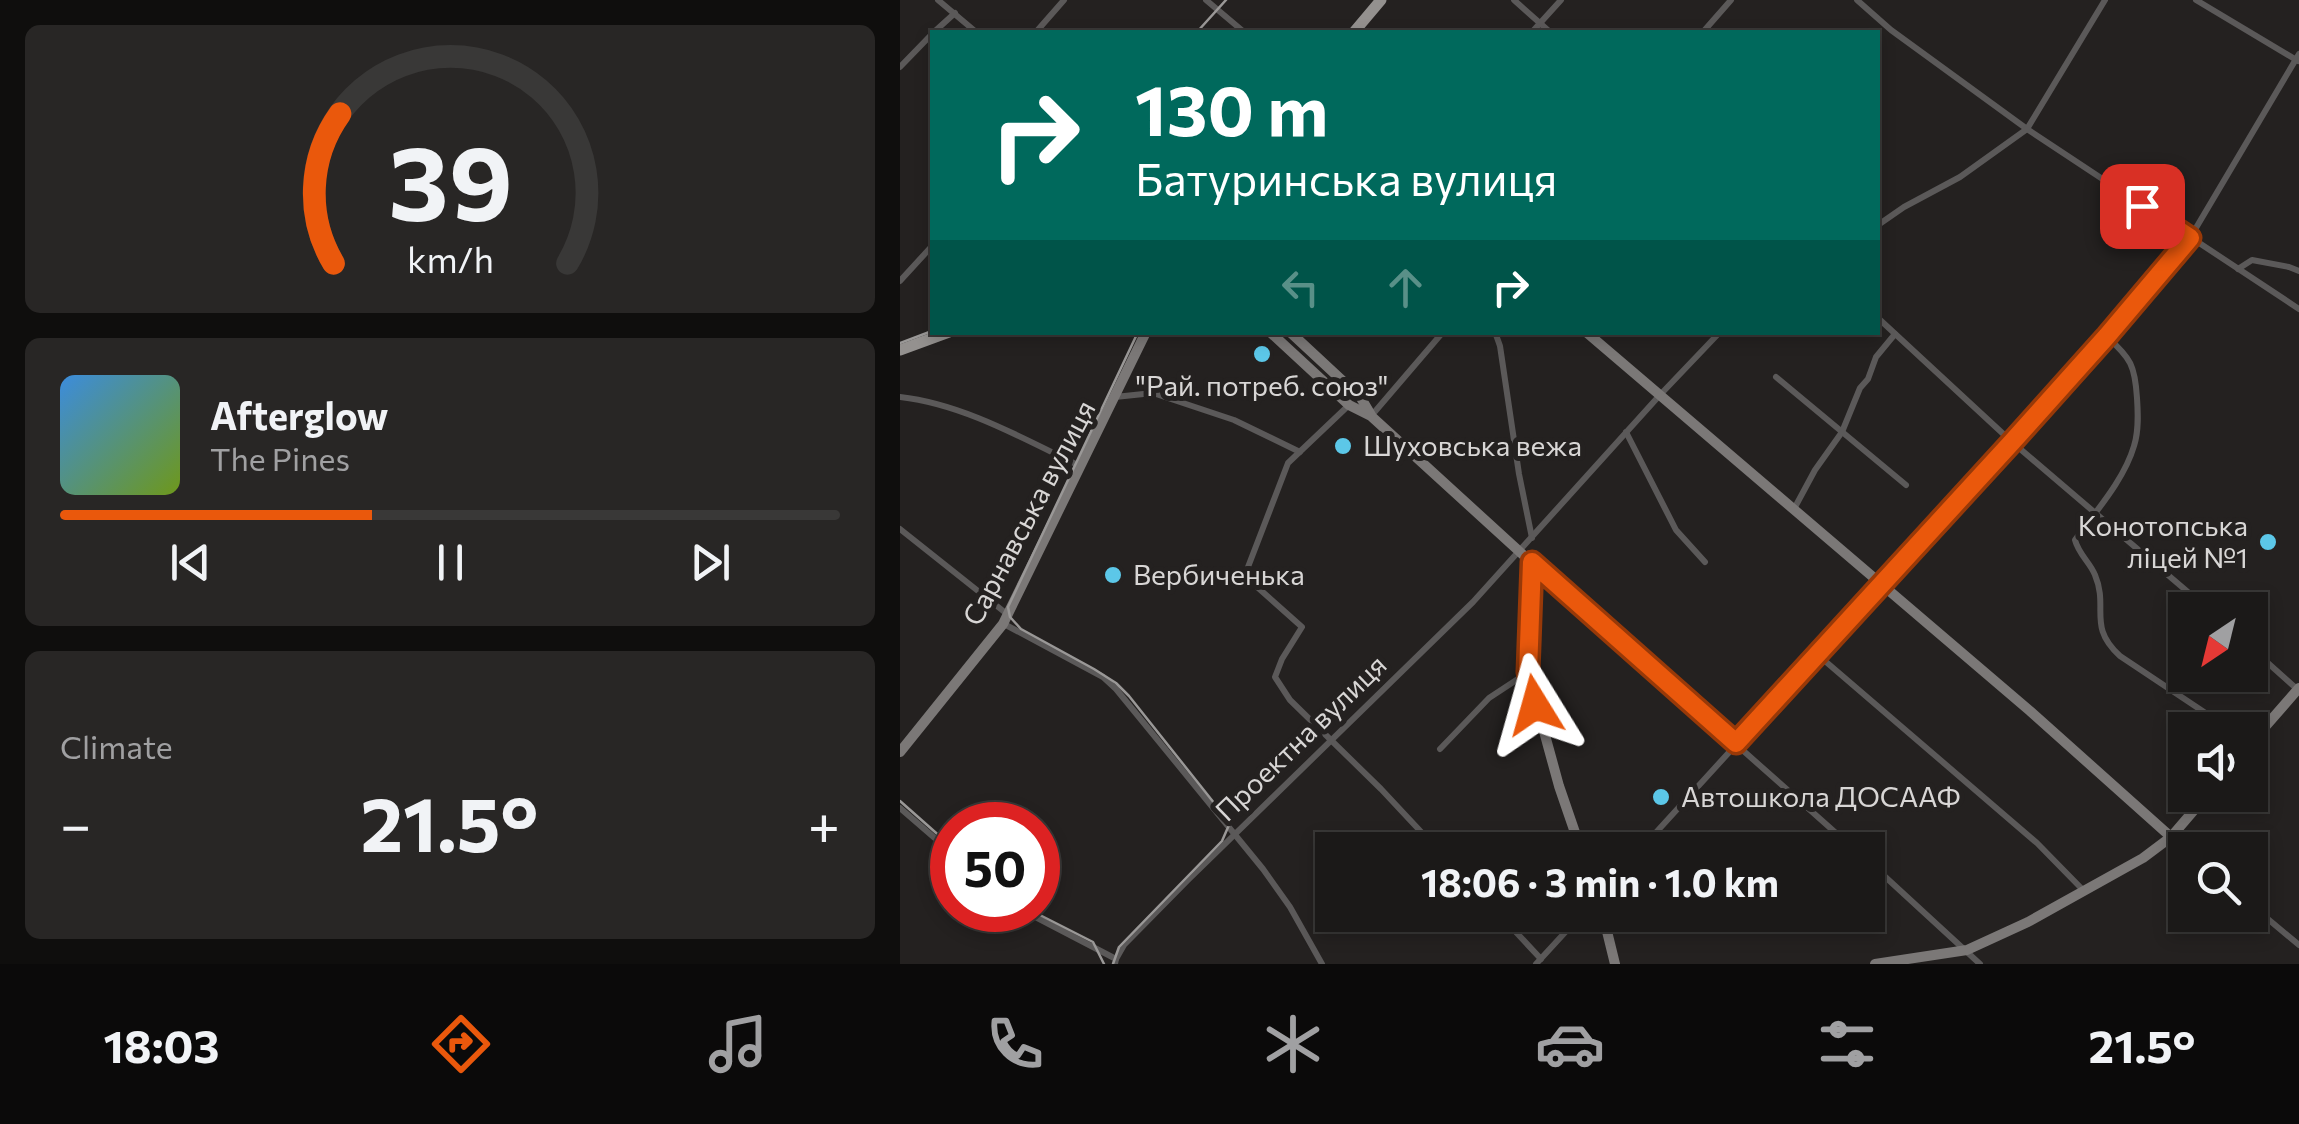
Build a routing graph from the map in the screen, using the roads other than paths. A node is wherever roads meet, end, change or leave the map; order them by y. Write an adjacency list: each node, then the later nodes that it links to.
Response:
1 (938, 0): 11 (street)
2 (1064, 0): 15 (street)
3 (1206, 0): 16 (street)
4 (1381, 0): 17 (main road)
5 (1514, 0): 12 (street)
6 (1561, 0): 12 (street)
7 (1731, 0): 20 (street)
8 (1857, 0): 24 (street)
9 (2105, 0): 24 (street)
10 (2196, 0): 22 (street)
11 (955, 13): 13 (street); 14 (street)
12 (1540, 24): 18 (street); 19 (street)
13 (938, 30)
14 (974, 30)
15 (1038, 30)
16 (1242, 30)
17 (1356, 30)
18 (1534, 30)
19 (1548, 30)
20 (1705, 30)
21 (930, 38): 23 (street)
22 (2298, 59): 26 (street)
23 (900, 67)
24 (2027, 129): 25 (street); 26 (street)
25 (1880, 224)
26 (2190, 238): 28 (street); 42 (street)
27 (930, 248): 30 (street)
28 (2238, 269): 29 (street); 31 (street)
29 (2299, 272)
30 (900, 281)
31 (2299, 309)
32 (1880, 320): 33 (street)
33 (1895, 334): 51 (street); 52 (street)
34 (942, 335): 43 (main road)
35 (1145, 335): 45 (main road, Сарнавська вулиця)
36 (1273, 335): 48 (main road)
37 (1293, 335): 49 (main road)
38 (1440, 335): 49 (street)
39 (1496, 335): 59 (street)
40 (1589, 335): 46 (main road)
41 (1717, 335): 46 (street, Проектна вулиця)
42 (2107, 336): 52 (street); 57 (street)
43 (900, 350)
44 (1776, 378): 51 (street)
45 (1115, 396): 53 (street); 54 (main road, Сарнавська вулиця)
46 (1658, 396): 50 (street, Проектна вулиця); 56 (main road)
47 (900, 398): 54 (street)
48 (1349, 405): 49 (main road); 53 (street)
49 (1371, 416): 60 (main road)
50 (1626, 432): 59 (street, Проектна вулиця); 62 (street)
51 (1842, 432): 55 (street); 56 (street)
52 (2012, 442): 57 (street); 63 (street)
53 (1300, 452): 72 (street)
54 (1081, 466): 65 (main road, Сарнавська вулиця)
55 (1906, 485)
56 (1793, 510): 63 (main road)
57 (2094, 514): 64 (street); 70 (street)
58 (900, 529): 65 (street)
59 (1532, 538): 60 (street, Проектна вулиця)
60 (1520, 550): 61 (main road); 72 (street, Проектна вулиця)
61 (1532, 562): 68 (main road); 73 (street)
62 (1705, 562)
63 (1880, 584): 66 (street); 85 (main road)
64 (2187, 592)
65 (1005, 619): 75 (main road, Сарнавська вулиця); 84 (street)
66 (1818, 656): 73 (street); 88 (street)
67 (2268, 662): 69 (street)
68 (1528, 672): 74 (street); 79 (main road)
69 (2298, 688): 71 (main road)
70 (2203, 712)
71 (2268, 723)
72 (1331, 739): 78 (street); 84 (street, Проектна вулиця)
73 (1736, 743): 80 (street); 81 (street)
74 (1440, 748)
75 (900, 752)
76 (900, 808): 83 (street)
77 (2193, 812): 82 (main road)
78 (1421, 832)
79 (1576, 832)
80 (1656, 832)
81 (1835, 832)
82 (2176, 832)
83 (930, 834)
84 (1235, 834): 96 (street, Проектна вулиця); 98 (street)
85 (2168, 835)
86 (2168, 840): 88 (main road)
87 (1885, 876): 95 (street)
88 (2085, 892): 95 (main road)
89 (2268, 919): 94 (street)
90 (1060, 931): 96 (street)
91 (1514, 932): 97 (street)
92 (1565, 932): 97 (street)
93 (1607, 932): 99 (main road)
94 (2299, 945)
95 (1966, 950): 100 (main road); 101 (street)
96 (1116, 961)
97 (1538, 961)
98 (1322, 964)
99 (1615, 964)
100 (1875, 964)
101 (1980, 964)

